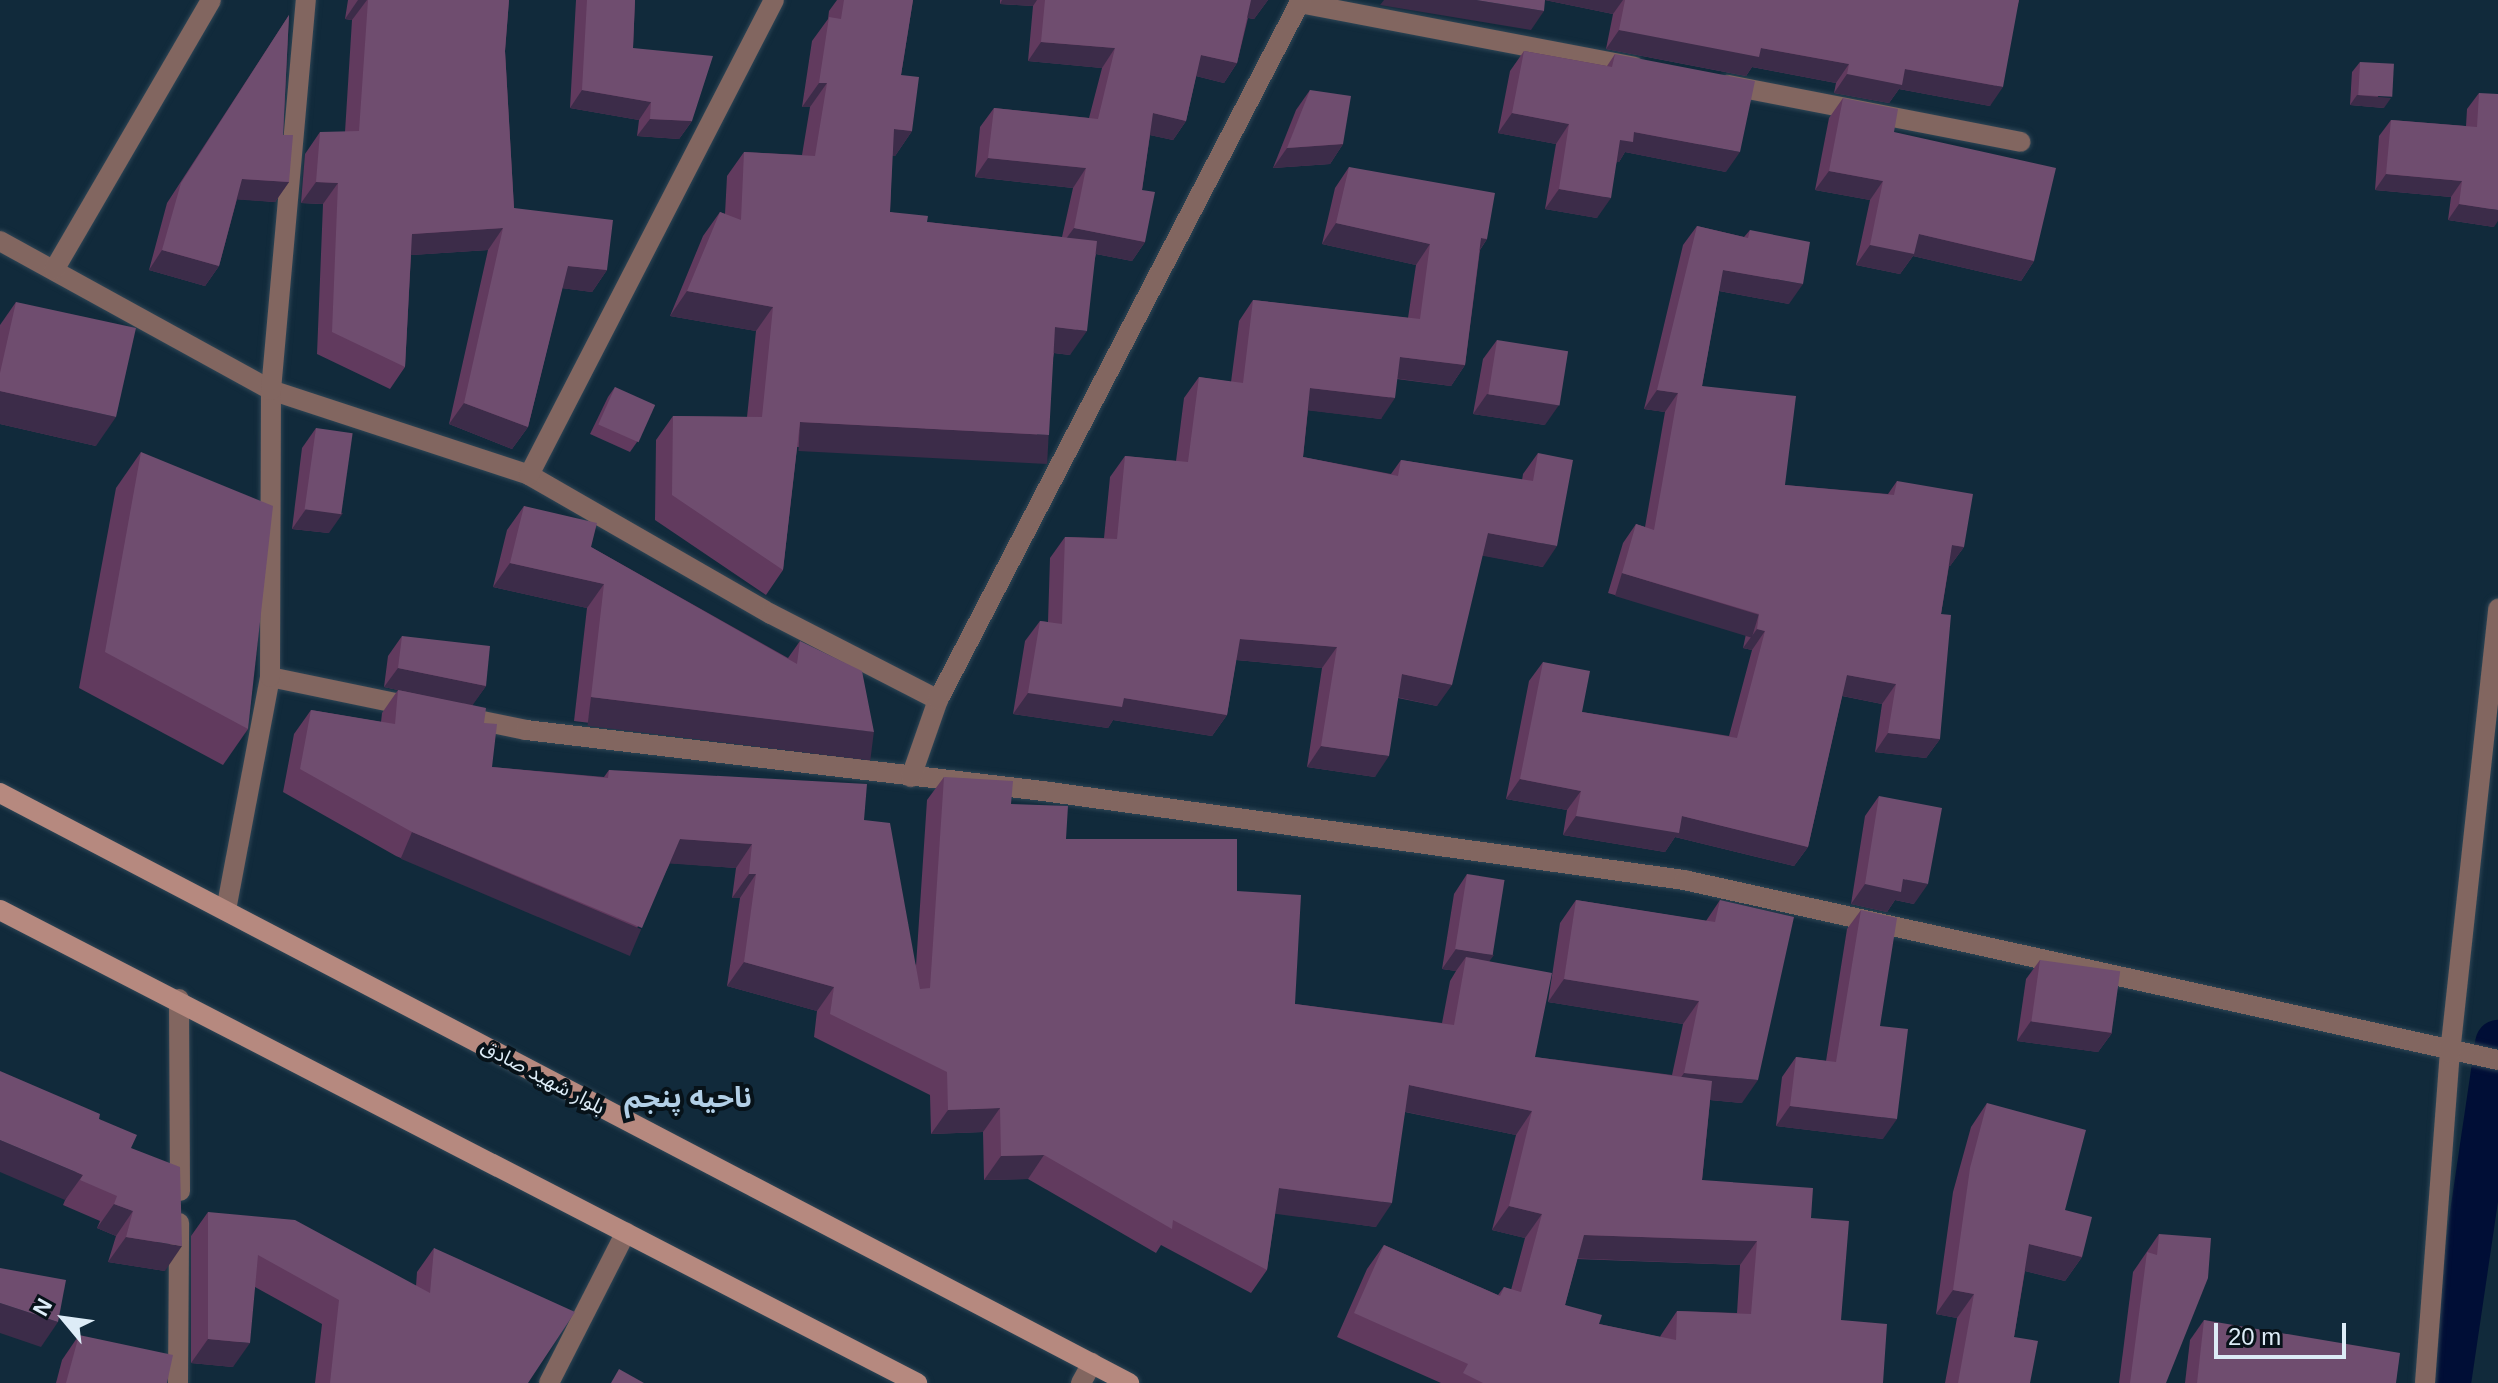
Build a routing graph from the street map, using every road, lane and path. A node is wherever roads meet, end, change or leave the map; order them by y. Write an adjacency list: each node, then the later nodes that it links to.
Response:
1 (211, 0): 9 (street)
2 (306, 0): 10 (street)
3 (774, 0): 11 (street)
4 (1301, 1): 5 (street); 14 (street)
5 (1661, 72)
6 (1708, 81): 7 (street)
7 (2021, 142)
8 (0, 241): 9 (street)
9 (54, 270): 10 (street)
10 (271, 390): 11 (street); 13 (street)
11 (529, 475): 14 (street)
12 (2498, 609): 20 (street)
13 (270, 677): 15 (street); 18 (street)
14 (938, 700): 15 (street)
15 (911, 777): 20 (street)
16 (0, 793): 18 (main road, بلوار شهید صادق)
17 (0, 910): 19 (main road)
18 (226, 910): 23 (main road, بلوار شهید صادق)
19 (179, 999): 22 (main road); 24 (street)
20 (2457, 1054): 21 (street); 29 (street)
21 (2498, 1060)
22 (626, 1232): 25 (street); 26 (main road)
23 (1092, 1363): 27 (street); 28 (main road, بلوار شهید صادق)
24 (178, 1383)
25 (549, 1383)
26 (917, 1383)
27 (1081, 1383)
28 (1129, 1383)
29 (2425, 1383)

